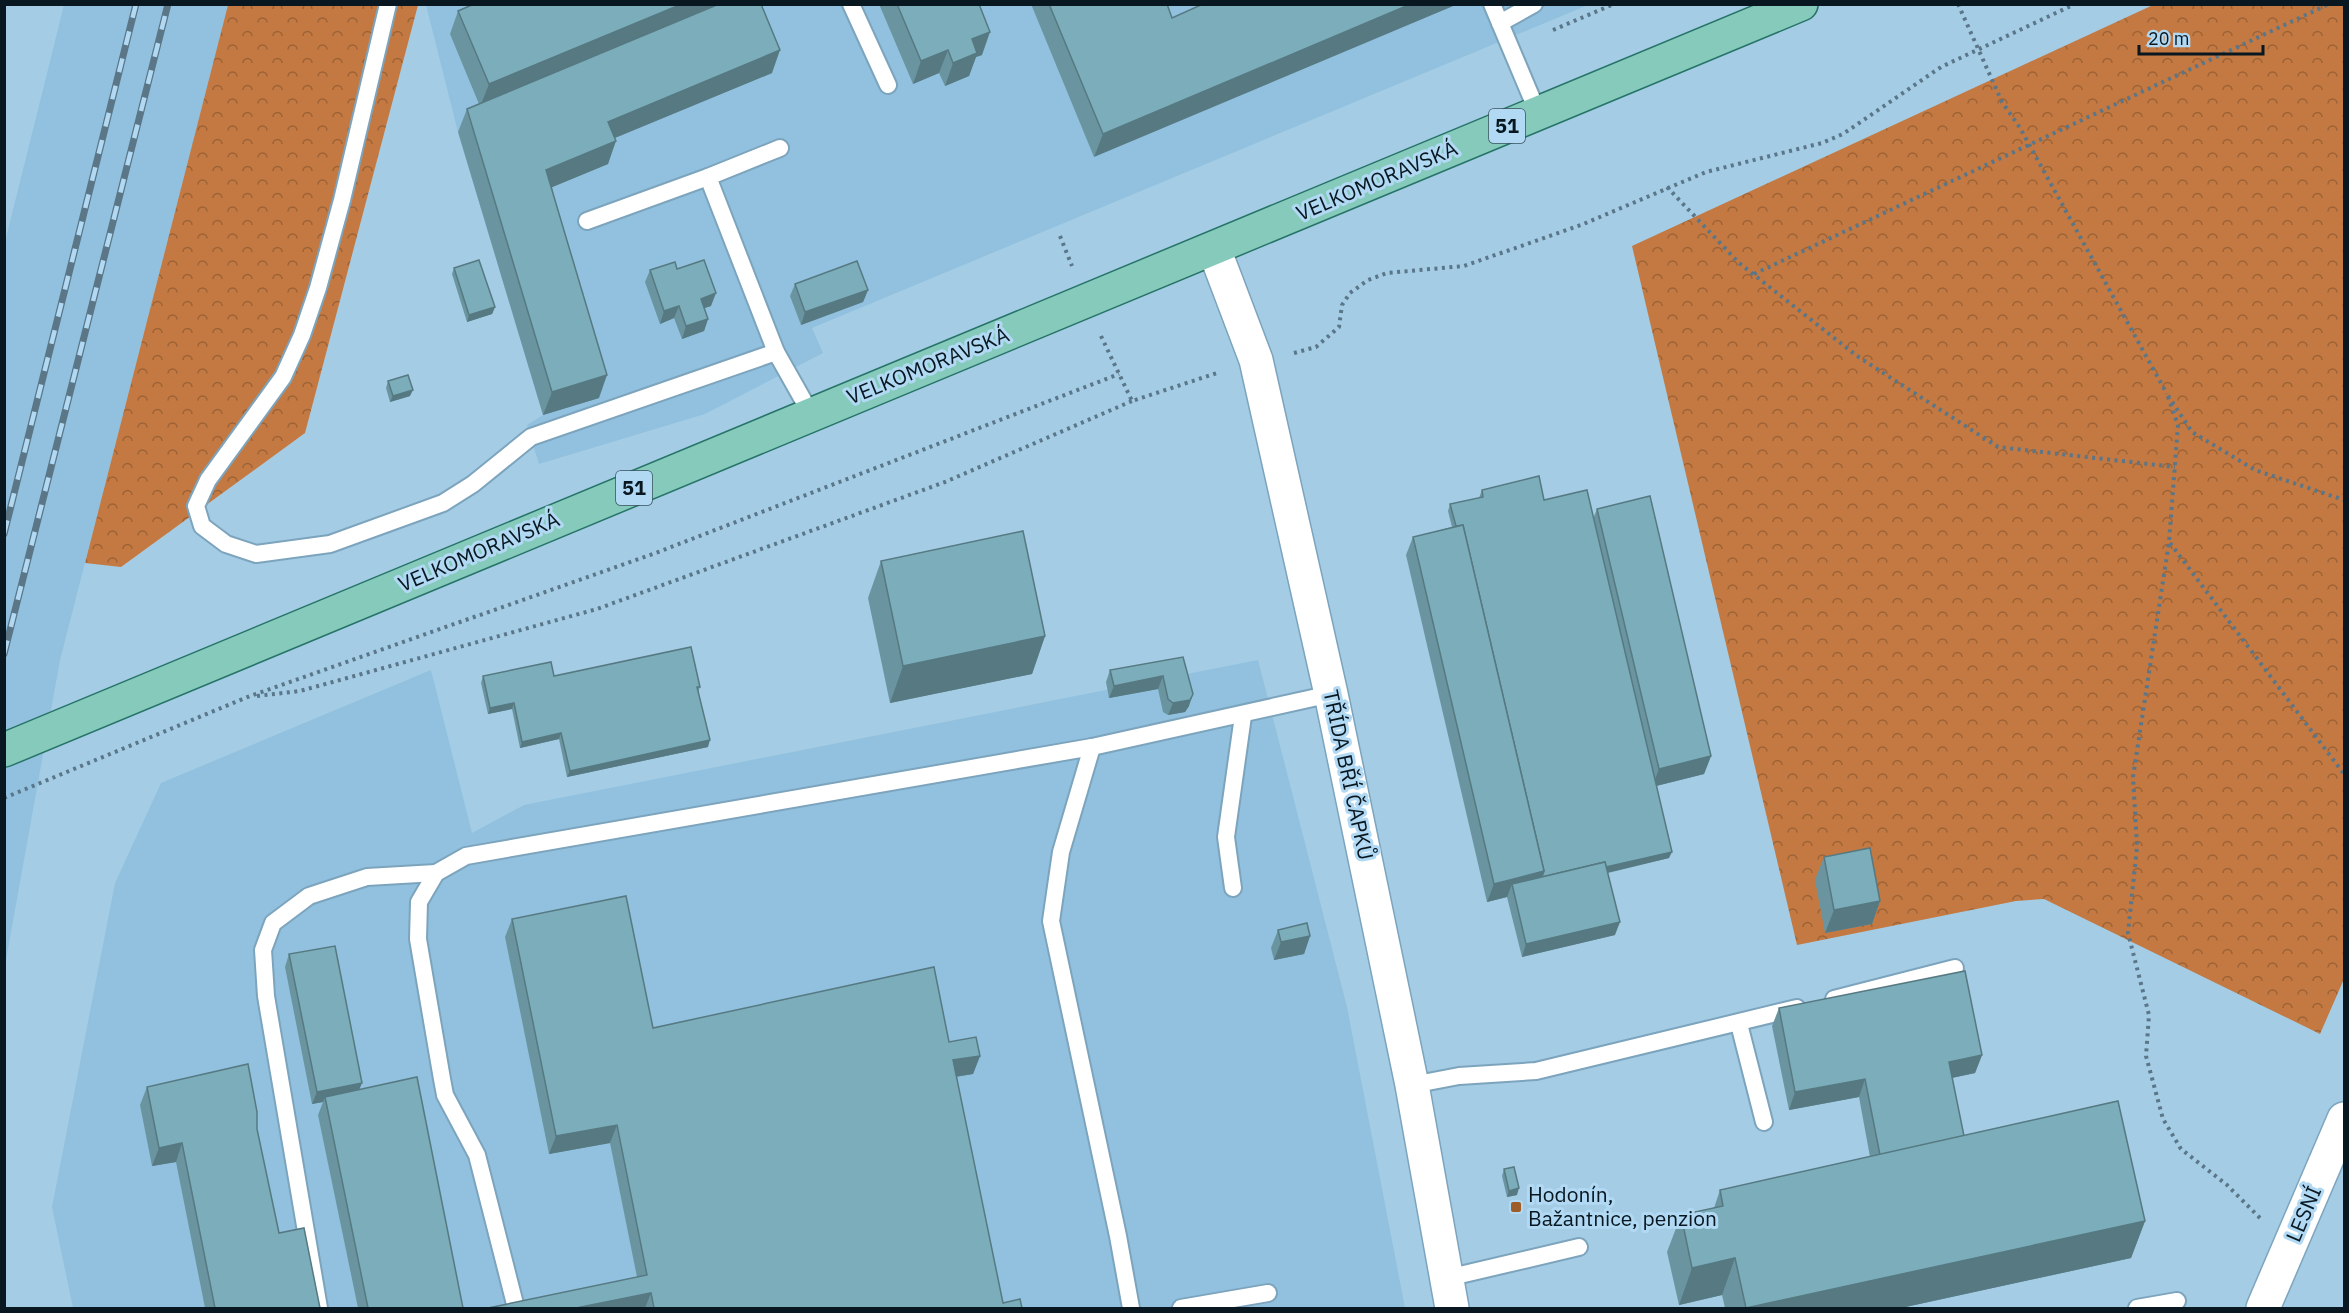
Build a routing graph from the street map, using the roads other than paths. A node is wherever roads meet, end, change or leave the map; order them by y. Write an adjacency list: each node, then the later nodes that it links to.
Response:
1 (388, 4): 13 (lane)
2 (851, 4): 7 (lane)
3 (1492, 4): 6 (lane)
4 (1534, 4): 6 (lane)
5 (1801, 4): 8 (main road, VELKOMORAVSKÁ / 51)
6 (1500, 23): 8 (lane)
7 (888, 85)
8 (1538, 113): 12 (main road, VELKOMORAVSKÁ / 51)
9 (780, 148): 10 (lane)
10 (708, 177): 11 (lane); 13 (lane)
11 (587, 222)
12 (1214, 249): 14 (main road, VELKOMORAVSKÁ / 51); 15 (street, TŘÍDA BŘÍ ČAPKŮ)
13 (776, 352): 14 (lane)
14 (811, 414): 18 (main road, VELKOMORAVSKÁ / 51)
15 (1331, 694): 16 (lane); 23 (street, TŘÍDA BŘÍ ČAPKŮ)
16 (1243, 716): 17 (lane); 20 (lane)
17 (1092, 747): 19 (lane); 32 (lane)
18 (4, 750)
19 (436, 873): 30 (lane); 31 (lane)
20 (1233, 888)
21 (1955, 968): 22 (lane)
22 (1738, 1024): 23 (lane); 25 (lane)
23 (1412, 1085): 28 (street, TŘÍDA BŘÍ ČAPKŮ)
24 (2344, 1119): 35 (street, LESNÍ)
25 (1764, 1122)
26 (1579, 1247): 28 (lane)
27 (1268, 1293): 33 (lane)
28 (1449, 1293)
29 (2177, 1301): 34 (lane)
30 (319, 1308)
31 (516, 1308)
32 (1131, 1308)
33 (1181, 1308)
34 (2137, 1308)
35 (2263, 1308)

